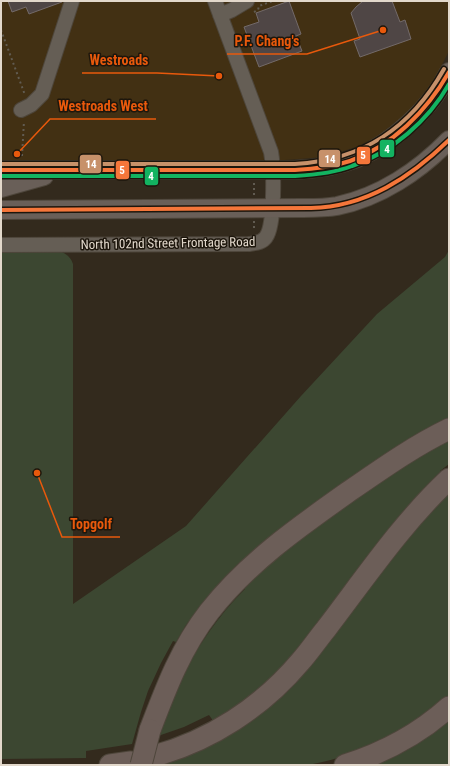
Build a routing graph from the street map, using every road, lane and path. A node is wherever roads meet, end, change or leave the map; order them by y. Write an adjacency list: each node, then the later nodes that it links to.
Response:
1 (72, 1): 8 (street)
2 (215, 1): 5 (street, North 102nd Street Frontage Road)
3 (273, 1): 4 (path)
4 (249, 7): 5 (street)
5 (220, 15): 13 (street, North 102nd Street Frontage Road)
6 (1, 30): 8 (path)
7 (449, 72): 13 (main road)
8 (23, 109): 10 (path)
9 (449, 140): 17 (main road)
10 (22, 158)
11 (1, 170): 12 (main road)
12 (68, 170): 13 (main road); 15 (main road)
13 (273, 170): 17 (street, North 102nd Street Frontage Road)
14 (254, 181): 16 (path)
15 (1, 188)
16 (254, 194)
17 (272, 207): 18 (main road); 21 (street, North 102nd Street Frontage Road)
18 (1, 210)
19 (254, 220): 20 (path)
20 (254, 236)
21 (1, 245)
22 (449, 430): 25 (highway, bridge)
23 (449, 479): 25 (highway)
24 (449, 707): 27 (highway)
25 (142, 761): 26 (highway)
26 (110, 765)
27 (345, 765)

